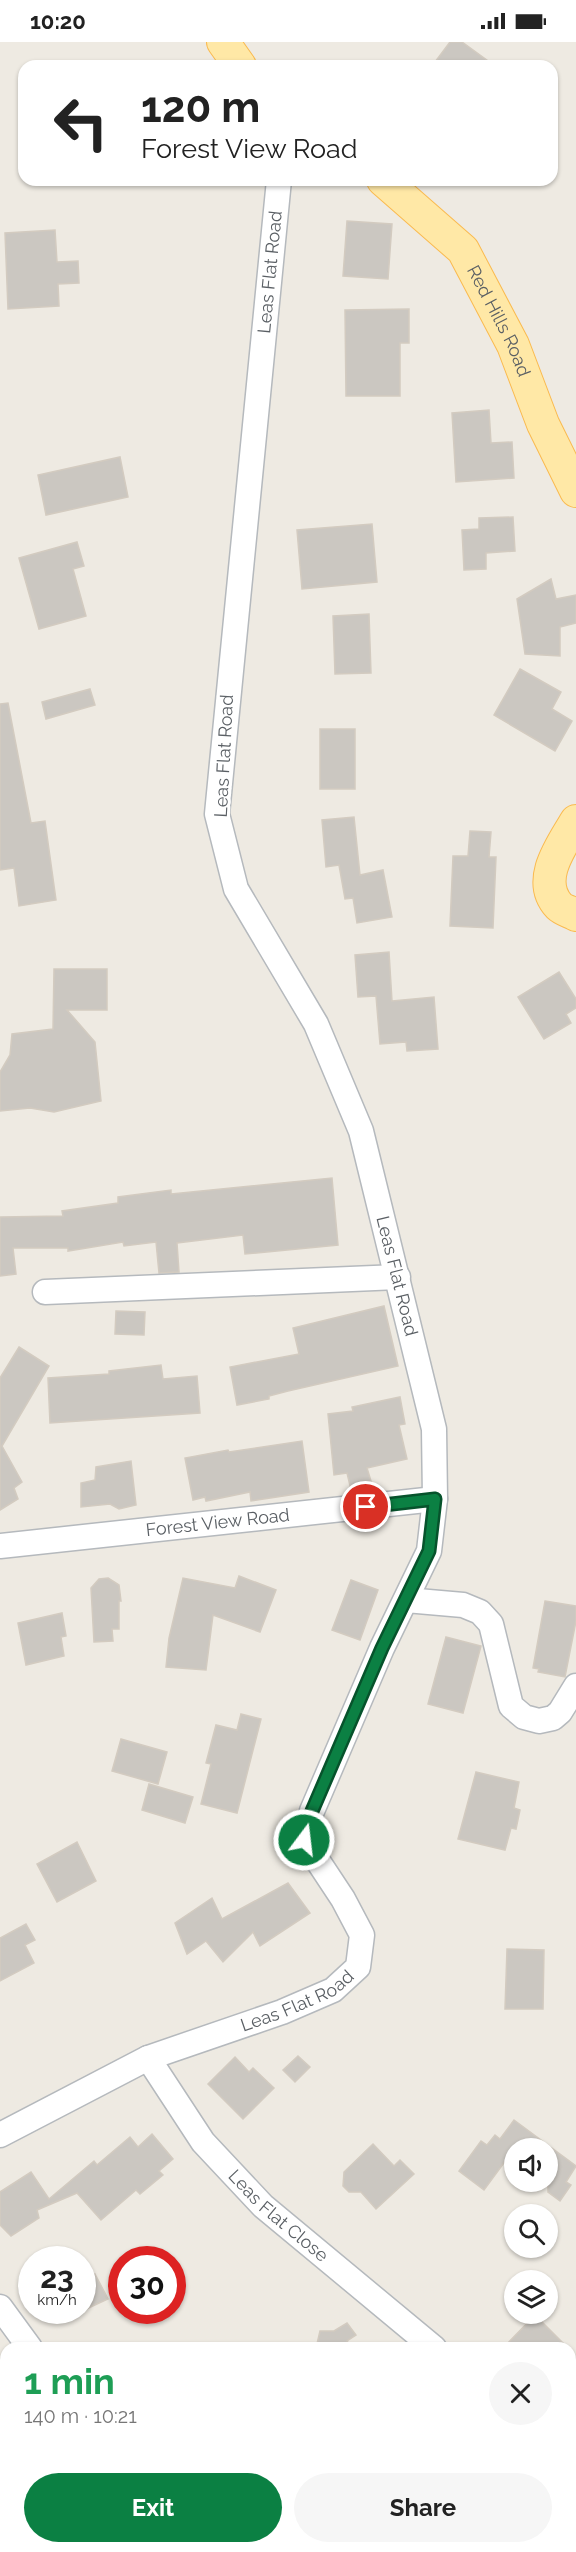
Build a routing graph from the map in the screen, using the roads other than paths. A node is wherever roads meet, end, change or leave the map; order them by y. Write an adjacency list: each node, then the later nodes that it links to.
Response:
1 (223, 42): 2 (main road)
2 (236, 60)
3 (278, 186): 8 (street, Leas Flat Road)
4 (390, 186): 5 (main road, Red Hills Road)
5 (576, 491)
6 (576, 821): 7 (main road)
7 (576, 915)
8 (398, 1277): 9 (street); 10 (street, Leas Flat Road)
9 (45, 1292)
10 (435, 1499): 11 (street, Forest View Road); 12 (street, Leas Flat Road)
11 (0, 1546)
12 (406, 1600): 13 (street); 14 (street, Leas Flat Road)
13 (576, 1686)
14 (148, 2058): 15 (street, Leas Flat Road); 18 (street, Leas Flat Close)
15 (0, 2135)
16 (0, 2307): 17 (street)
17 (26, 2342)
18 (427, 2342)

